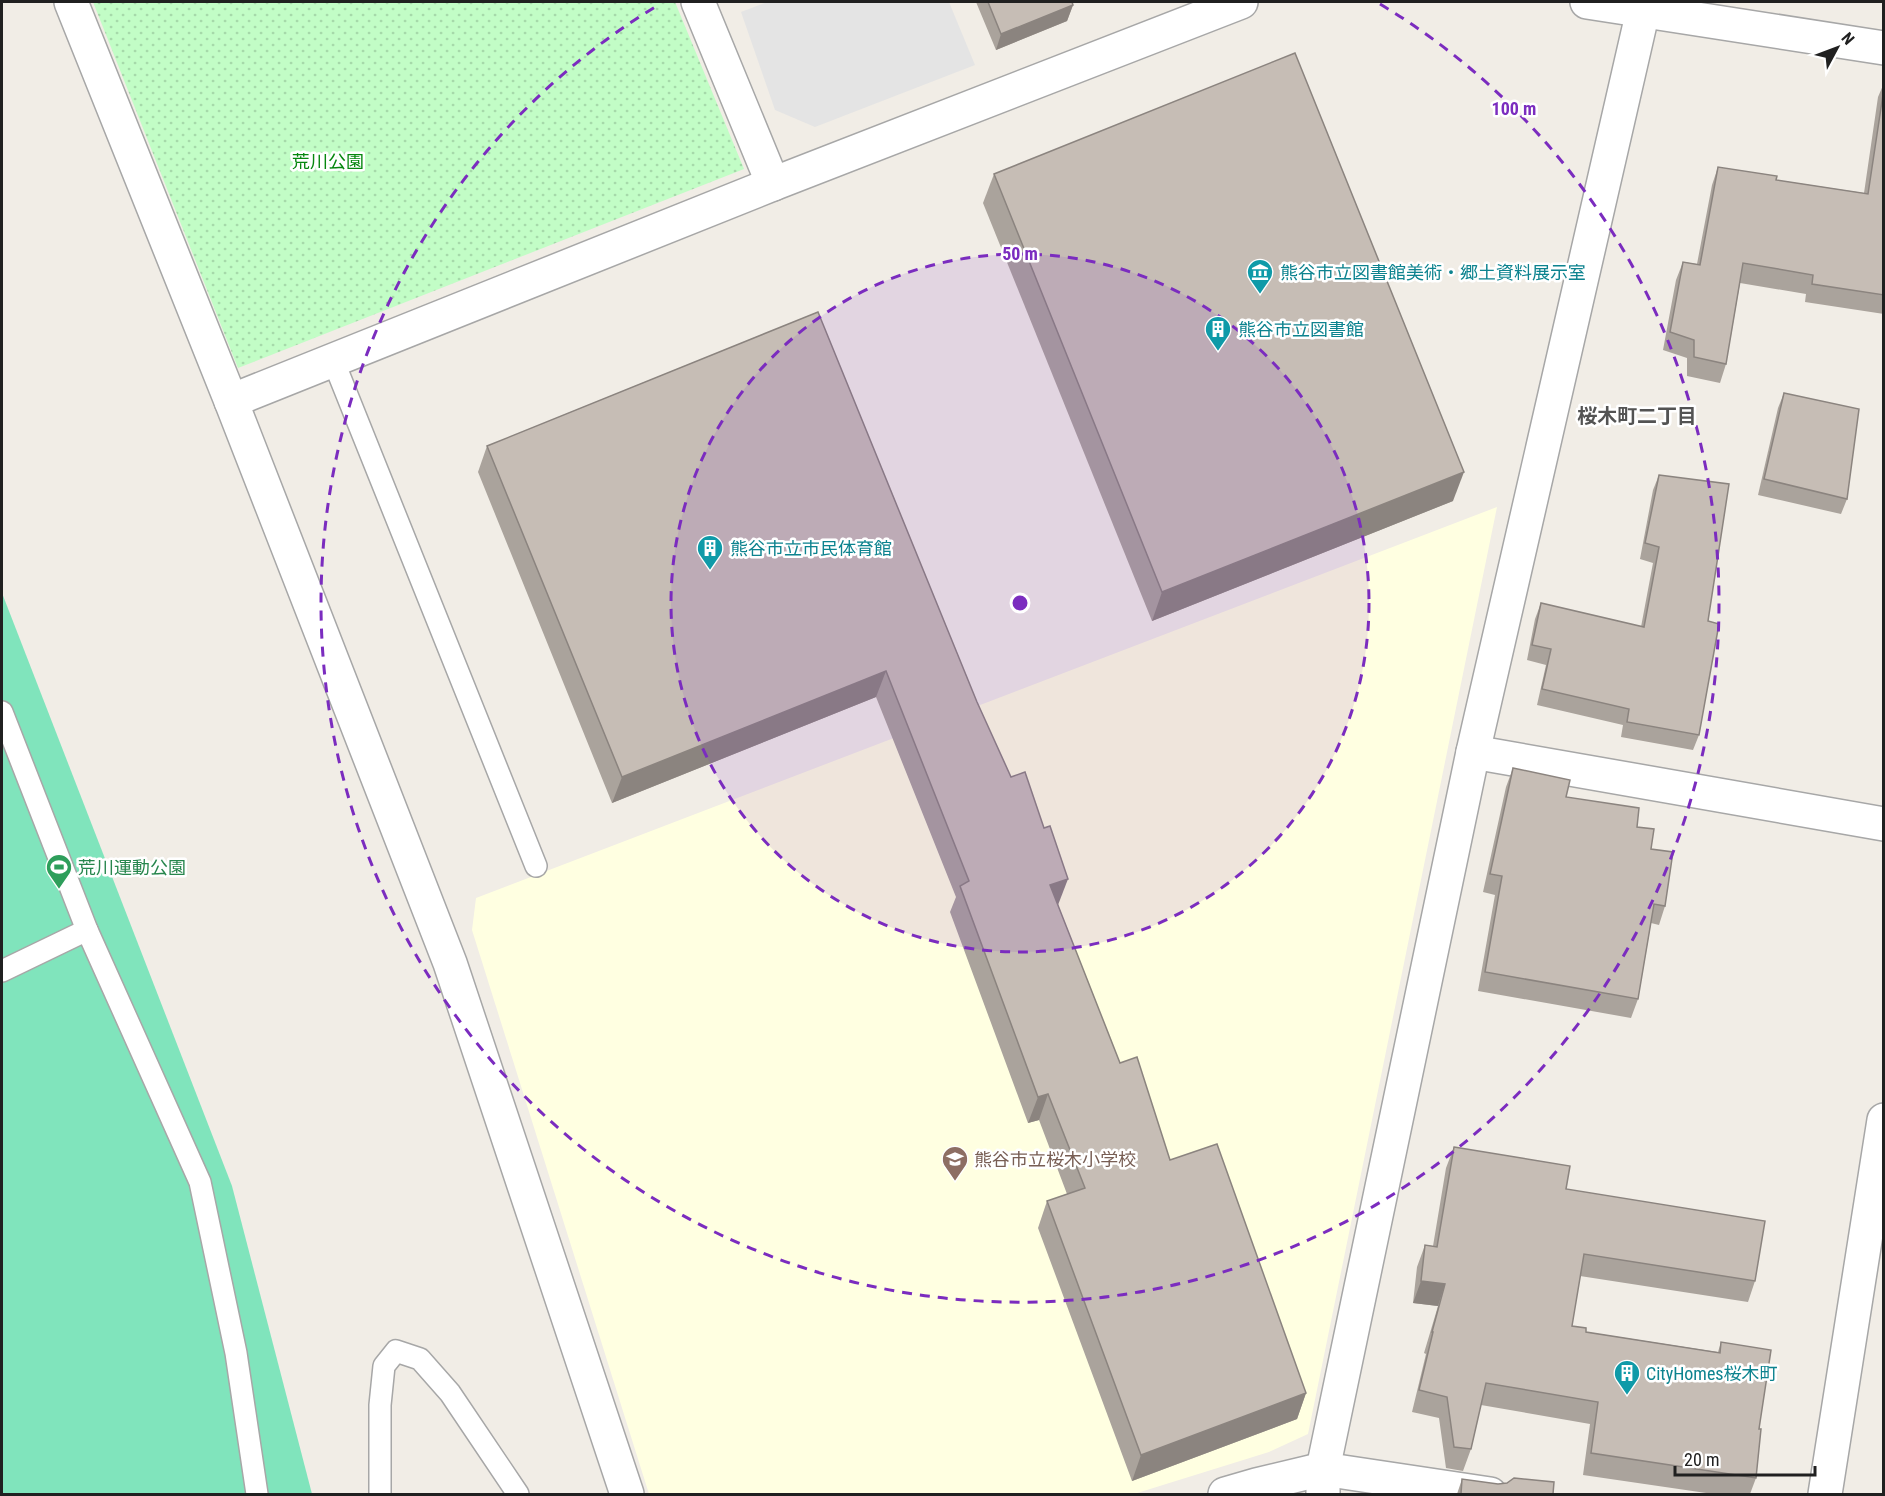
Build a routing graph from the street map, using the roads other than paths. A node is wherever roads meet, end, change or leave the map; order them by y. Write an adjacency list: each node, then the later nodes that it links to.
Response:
1 (70, 2): 9 (street)
2 (698, 2): 7 (street)
3 (1241, 2): 7 (street)
4 (1587, 2): 5 (street)
5 (1645, 5): 6 (street); 11 (street)
6 (1884, 48)
7 (773, 184): 8 (street)
8 (333, 360): 9 (street); 13 (lane)
9 (231, 400): 21 (street)
10 (2, 712): 14 (lane)
11 (1473, 752): 12 (street); 17 (street)
12 (1884, 824)
13 (536, 866)
14 (87, 930): 15 (lane); 18 (lane)
15 (2, 971)
16 (1884, 1120): 24 (street)
17 (1323, 1482): 22 (street); 23 (street)
18 (257, 1494)
19 (380, 1494): 20 (lane)
20 (518, 1494)
21 (627, 1494)
22 (1225, 1494)
23 (1490, 1494)
24 (1825, 1494)

